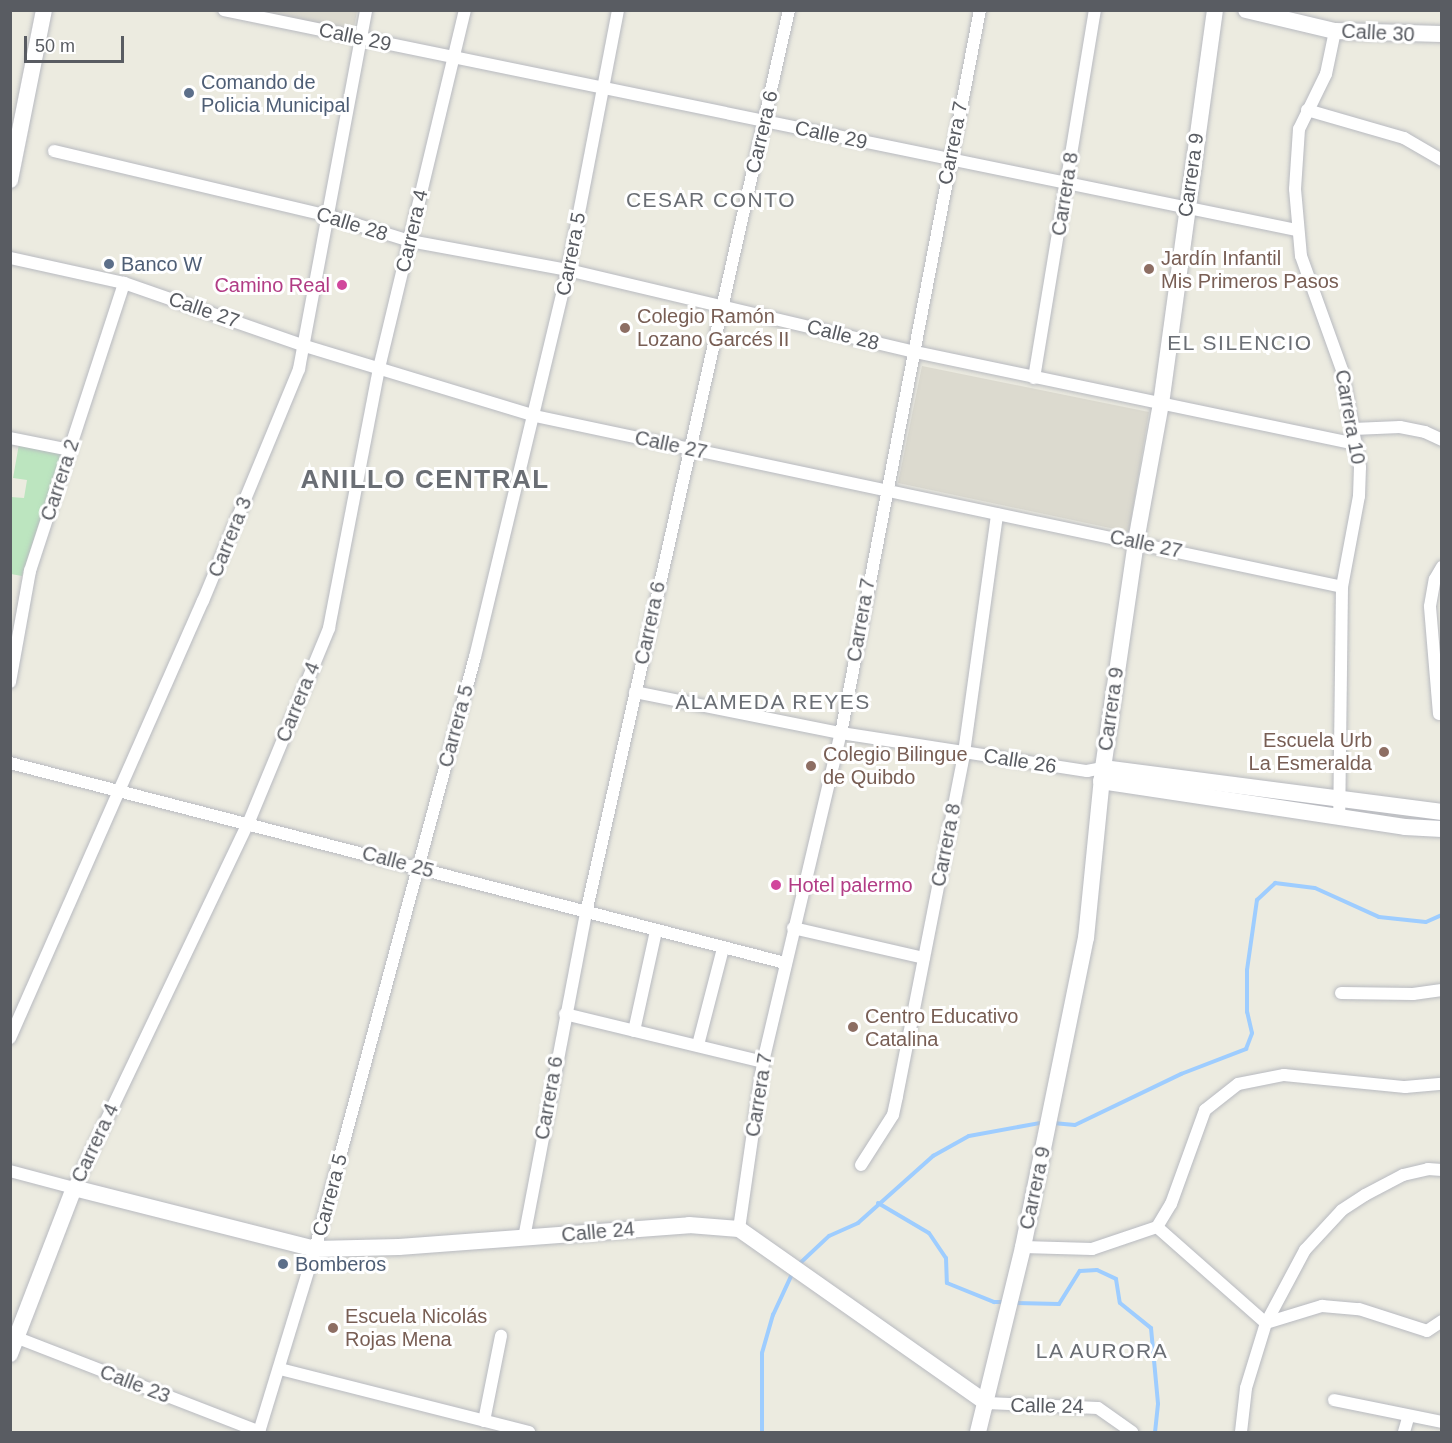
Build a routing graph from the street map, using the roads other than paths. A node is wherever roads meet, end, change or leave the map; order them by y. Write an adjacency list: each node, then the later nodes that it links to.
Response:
1 (44, 10): 18 (street)
2 (224, 10): 13 (street, Calle 29)
3 (366, 10): 13 (street, Carrera 3)
4 (465, 10): 14 (street, Carrera 4)
5 (618, 10): 15 (street, Carrera 5)
6 (789, 10): 17 (street, Carrera 6)
7 (980, 10): 20 (street, Carrera 7)
8 (1095, 10): 23 (street, Carrera 8)
9 (1215, 10): 24 (street, Carrera 9)
10 (1246, 10): 11 (street, Calle 30)
11 (1335, 31): 12 (street, Calle 30); 16 (street, Carrera 10)
12 (1442, 34)
13 (361, 39): 14 (street, Calle 29); 25 (street, Carrera 3)
14 (454, 58): 15 (street, Calle 29); 27 (street, Carrera 4)
15 (603, 88): 17 (street, Calle 29); 29 (street, Carrera 5)
16 (1307, 110): 21 (street); 26 (street, Carrera 10)
17 (765, 121): 20 (street, Calle 29); 31 (street, Carrera 6)
18 (14, 144): 22 (street)
19 (54, 151): 25 (street, Calle 28)
20 (950, 159): 23 (street, Calle 29); 33 (street, Carrera 7)
21 (1442, 160)
22 (10, 180)
23 (1067, 182): 24 (street, Calle 29); 35 (street, Carrera 8)
24 (1186, 205): 26 (street, Calle 29); 36 (street, Carrera 9)
25 (329, 216): 27 (street, Calle 28); 32 (street, Carrera 3)
26 (1296, 230): 38 (street, Carrera 10)
27 (410, 242): 29 (street, Calle 28); 34 (street, Carrera 4)
28 (10, 258): 30 (street, Calle 27)
29 (568, 270): 31 (street, Calle 28); 37 (street, Carrera 5)
30 (124, 283): 32 (street, Calle 27); 43 (street, Carrera 2)
31 (720, 305): 33 (street, Calle 28); 42 (street, Carrera 6)
32 (305, 346): 34 (street, Calle 27); 56 (street, Carrera 3)
33 (911, 351): 35 (street, Calle 28); 44 (street, Carrera 7)
34 (379, 368): 37 (street, Calle 27); 59 (street, Carrera 4)
35 (1034, 378): 36 (street, Calle 28)
36 (1161, 404): 41 (street, Calle 28); 46 (street, Carrera 9)
37 (535, 416): 42 (street, Calle 27); 61 (street, Carrera 5)
38 (1353, 429): 40 (street); 41 (street, Carrera 10)
39 (10, 438): 43 (street)
40 (1442, 440)
41 (1355, 444): 48 (street, Carrera 10)
42 (688, 448): 44 (street, Calle 27); 50 (street, Carrera 6)
43 (70, 450): 49 (street, Carrera 2)
44 (885, 489): 45 (street, Calle 27); 52 (street, Carrera 7)
45 (997, 514): 46 (street, Calle 27); 53 (street, Carrera 8)
46 (1136, 541): 48 (street, Calle 27); 55 (street, Carrera 9)
47 (1442, 567): 51 (street)
48 (1342, 587): 57 (street, Carrera 10)
49 (10, 682)
50 (635, 692): 52 (street, Calle 26); 62 (street, Carrera 6)
51 (1439, 714)
52 (841, 733): 53 (street, Calle 26); 63 (street, Carrera 7)
53 (964, 753): 55 (street, Calle 26); 66 (street, Carrera 8)
54 (10, 763): 56 (street, Calle 25)
55 (1097, 773): 57 (street, Calle 26); 83 (street, Carrera 9)
56 (118, 792): 59 (street, Calle 25); 72 (street, Carrera 3)
57 (1339, 808): 58 (street, Calle 26); 60 (street, Calle 26)
58 (1442, 813)
59 (248, 824): 61 (street, Calle 25); 79 (street, Carrera 4)
60 (1442, 829)
61 (418, 867): 62 (street, Calle 25); 84 (street, Carrera 5)
62 (586, 913): 64 (street, Calle 25); 70 (street, Carrera 6)
63 (793, 928): 66 (street); 67 (street, Carrera 7)
64 (656, 931): 65 (street, Calle 25); 71 (street)
65 (723, 948): 67 (street, Calle 25); 73 (street)
66 (924, 958): 76 (street, Carrera 8)
67 (785, 963): 74 (street, Carrera 7)
68 (1442, 990): 69 (street)
69 (1341, 993)
70 (565, 1014): 71 (street); 82 (street, Carrera 6)
71 (634, 1030): 73 (street)
72 (10, 1038)
73 (698, 1045): 74 (street)
74 (763, 1062): 81 (street, Carrera 7)
75 (1442, 1084): 80 (street)
76 (861, 1166)
77 (1442, 1170): 86 (street)
78 (10, 1171): 79 (street, Calle 24)
79 (74, 1188): 84 (street, Calle 24); 88 (street, Carrera 4)
80 (1157, 1227): 83 (street); 86 (street)
81 (739, 1229): 82 (street, Calle 24); 91 (street, Calle 24)
82 (524, 1238): 84 (street, Calle 24)
83 (1023, 1247): 91 (street, Carrera 9)
84 (315, 1249): 89 (street, Carrera 5)
85 (1442, 1320): 86 (street)
86 (1266, 1323): 100 (street)
87 (501, 1336): 93 (street)
88 (12, 1342): 96 (street, Calle 23)
89 (280, 1369): 93 (street); 96 (street, Carrera 5)
90 (1334, 1400): 92 (street)
91 (987, 1403): 95 (street, Calle 24); 98 (street, Carrera 9)
92 (1408, 1418): 94 (street); 101 (street)
93 (484, 1421): 97 (street)
94 (1442, 1422)
95 (1118, 1428): 99 (street, Calle 24)
96 (259, 1432)
97 (529, 1432)
98 (978, 1432)
99 (1132, 1432)
100 (1241, 1432)
101 (1404, 1432)

